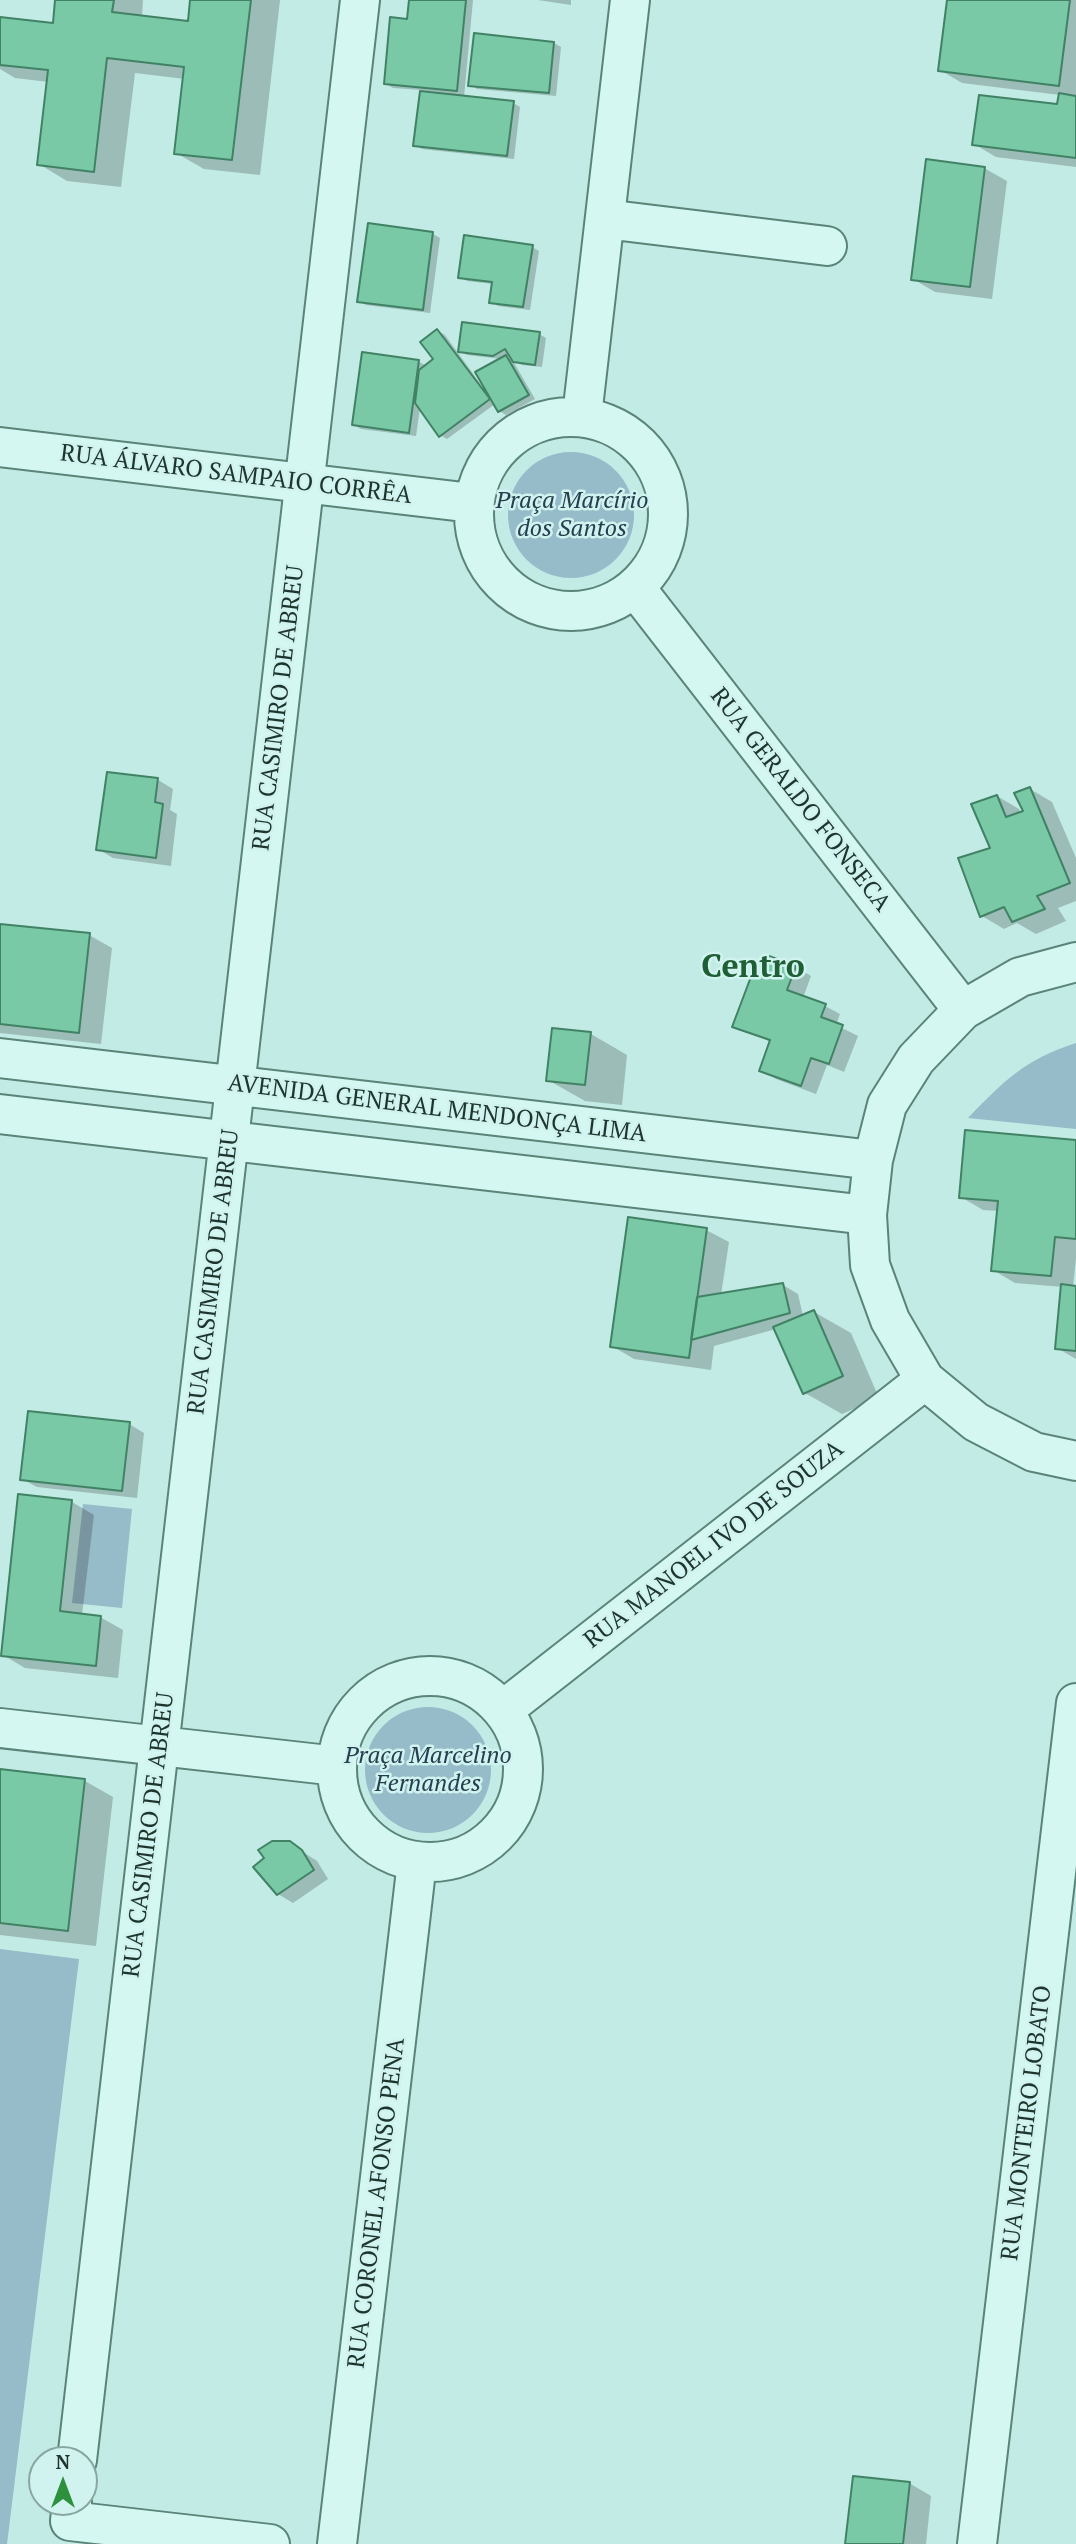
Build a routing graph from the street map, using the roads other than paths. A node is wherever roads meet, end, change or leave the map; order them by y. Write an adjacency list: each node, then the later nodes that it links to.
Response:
1 (360, 0): 7 (street, RUA CASIMIRO DE ABREU)
2 (630, 0): 3 (street)
3 (605, 219): 4 (street); 5 (street)
4 (827, 246)
5 (582, 416): 8 (street); 9 (street)
6 (0, 447): 7 (street, RUA ÁLVARO SAMPAIO CORRÊA)
7 (304, 483): 8 (street, RUA ÁLVARO SAMPAIO CORRÊA); 13 (street, RUA CASIMIRO DE ABREU)
8 (472, 503): 9 (street)
9 (637, 590): 11 (street, RUA GERALDO FONSECA)
10 (1076, 962): 11 (street)
11 (963, 1010): 16 (street)
12 (0, 1058): 13 (street, AVENIDA GENERAL MENDONÇA LIMA)
13 (235, 1086): 15 (street, RUA CASIMIRO DE ABREU); 16 (street, AVENIDA GENERAL MENDONÇA LIMA)
14 (0, 1114): 15 (street)
15 (229, 1141): 17 (street); 23 (street, RUA CASIMIRO DE ABREU)
16 (873, 1160): 17 (street)
17 (867, 1215): 18 (street)
18 (925, 1380): 19 (street); 21 (street, RUA MANOEL IVO DE SOUZA)
19 (1076, 1461)
20 (1076, 1703): 30 (street, RUA MONTEIRO LOBATO)
21 (503, 1710): 24 (street); 25 (street)
22 (0, 1728): 23 (street)
23 (159, 1745): 24 (street); 26 (street, RUA CASIMIRO DE ABREU)
24 (337, 1766): 25 (street)
25 (417, 1862): 29 (street, RUA CORONEL AFONSO PENA)
26 (79, 2446)
27 (98, 2515): 28 (street)
28 (270, 2544)
29 (337, 2544)
30 (977, 2544)

